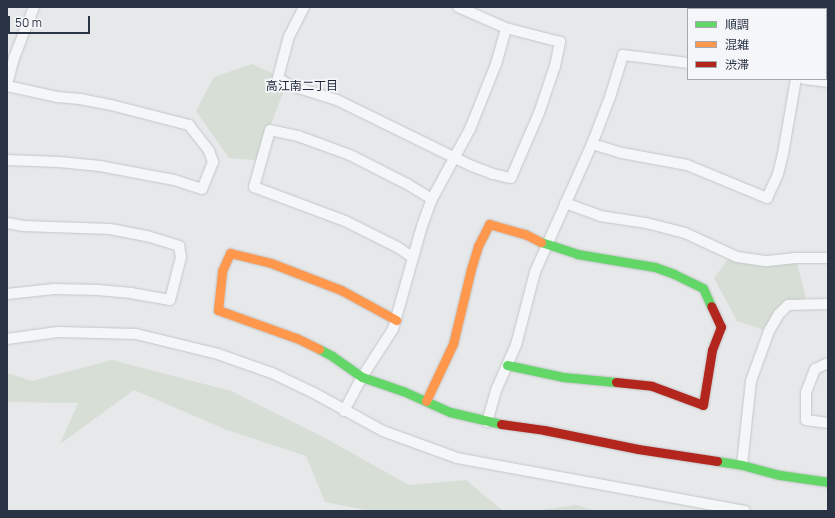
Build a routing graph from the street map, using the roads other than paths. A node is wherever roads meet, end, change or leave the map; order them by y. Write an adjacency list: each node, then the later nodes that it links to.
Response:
1 (34, 7): 9 (street)
2 (304, 7): 11 (street)
3 (458, 7): 4 (street)
4 (506, 28): 11 (street); 11 (street)
5 (687, 63): 10 (street)
6 (796, 80): 10 (street)
7 (812, 80): 8 (street)
8 (828, 82)
9 (7, 85): 12 (street)
10 (592, 144): 14 (street)
11 (455, 158): 13 (street)
12 (7, 160)
13 (432, 200): 17 (street); 17 (street)
14 (565, 204): 16 (street); 18 (street)
15 (7, 223): 19 (street)
16 (546, 245): 24 (street); 24 (street); 26 (street)
17 (412, 257): 21 (street)
18 (828, 258)
19 (7, 294)
20 (828, 304): 30 (street)
21 (396, 320): 25 (street); 25 (street)
22 (7, 339): 27 (street)
23 (828, 364): 29 (street)
24 (508, 365): 28 (street)
25 (362, 377): 26 (street); 27 (street)
26 (426, 401): 28 (street)
27 (344, 411): 32 (street)
28 (487, 422): 30 (street)
29 (828, 424)
30 (742, 465): 31 (street)
31 (828, 482)
32 (745, 511)

